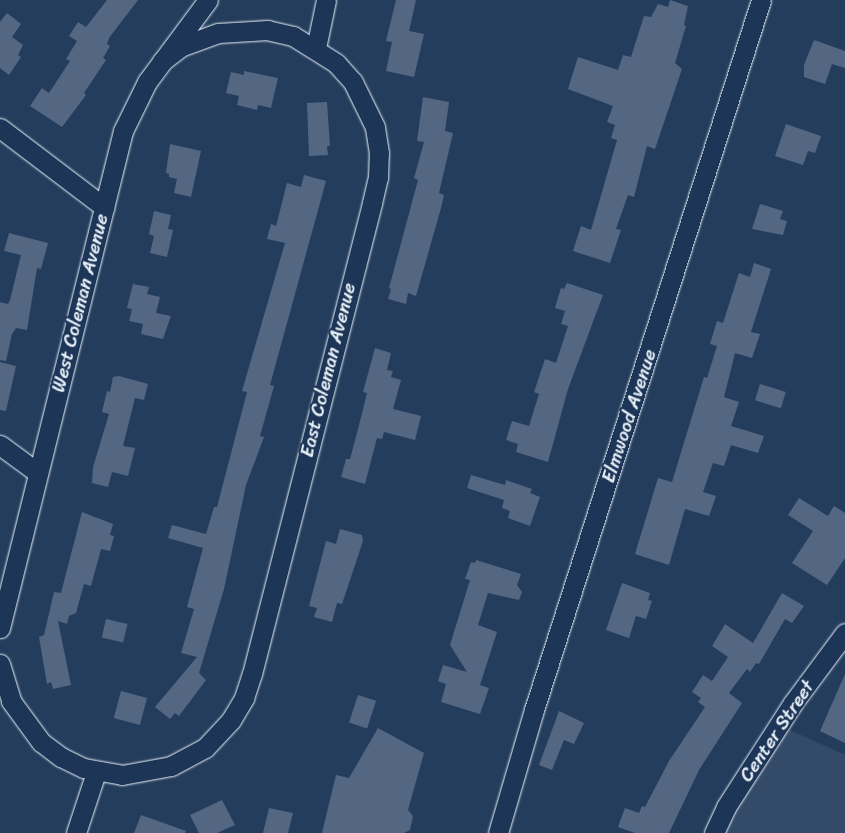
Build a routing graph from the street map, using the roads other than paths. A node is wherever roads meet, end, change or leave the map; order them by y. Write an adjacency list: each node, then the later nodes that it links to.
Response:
1 (208, 0): 5 (street, West Coleman Avenue)
2 (326, 0): 4 (street)
3 (761, 0): 15 (street, Elmwood Avenue)
4 (316, 48): 5 (street, East Coleman Avenue); 13 (street, East Coleman Avenue)
5 (162, 61): 7 (street, West Coleman Avenue)
6 (0, 128): 7 (street)
7 (104, 207): 9 (street, West Coleman Avenue)
8 (0, 445): 9 (street)
9 (38, 473): 10 (street, West Coleman Avenue)
10 (0, 628)
11 (845, 633): 16 (street, Center Street)
12 (0, 664): 13 (street)
13 (96, 772): 14 (street)
14 (76, 833)
15 (498, 833)
16 (714, 833)

